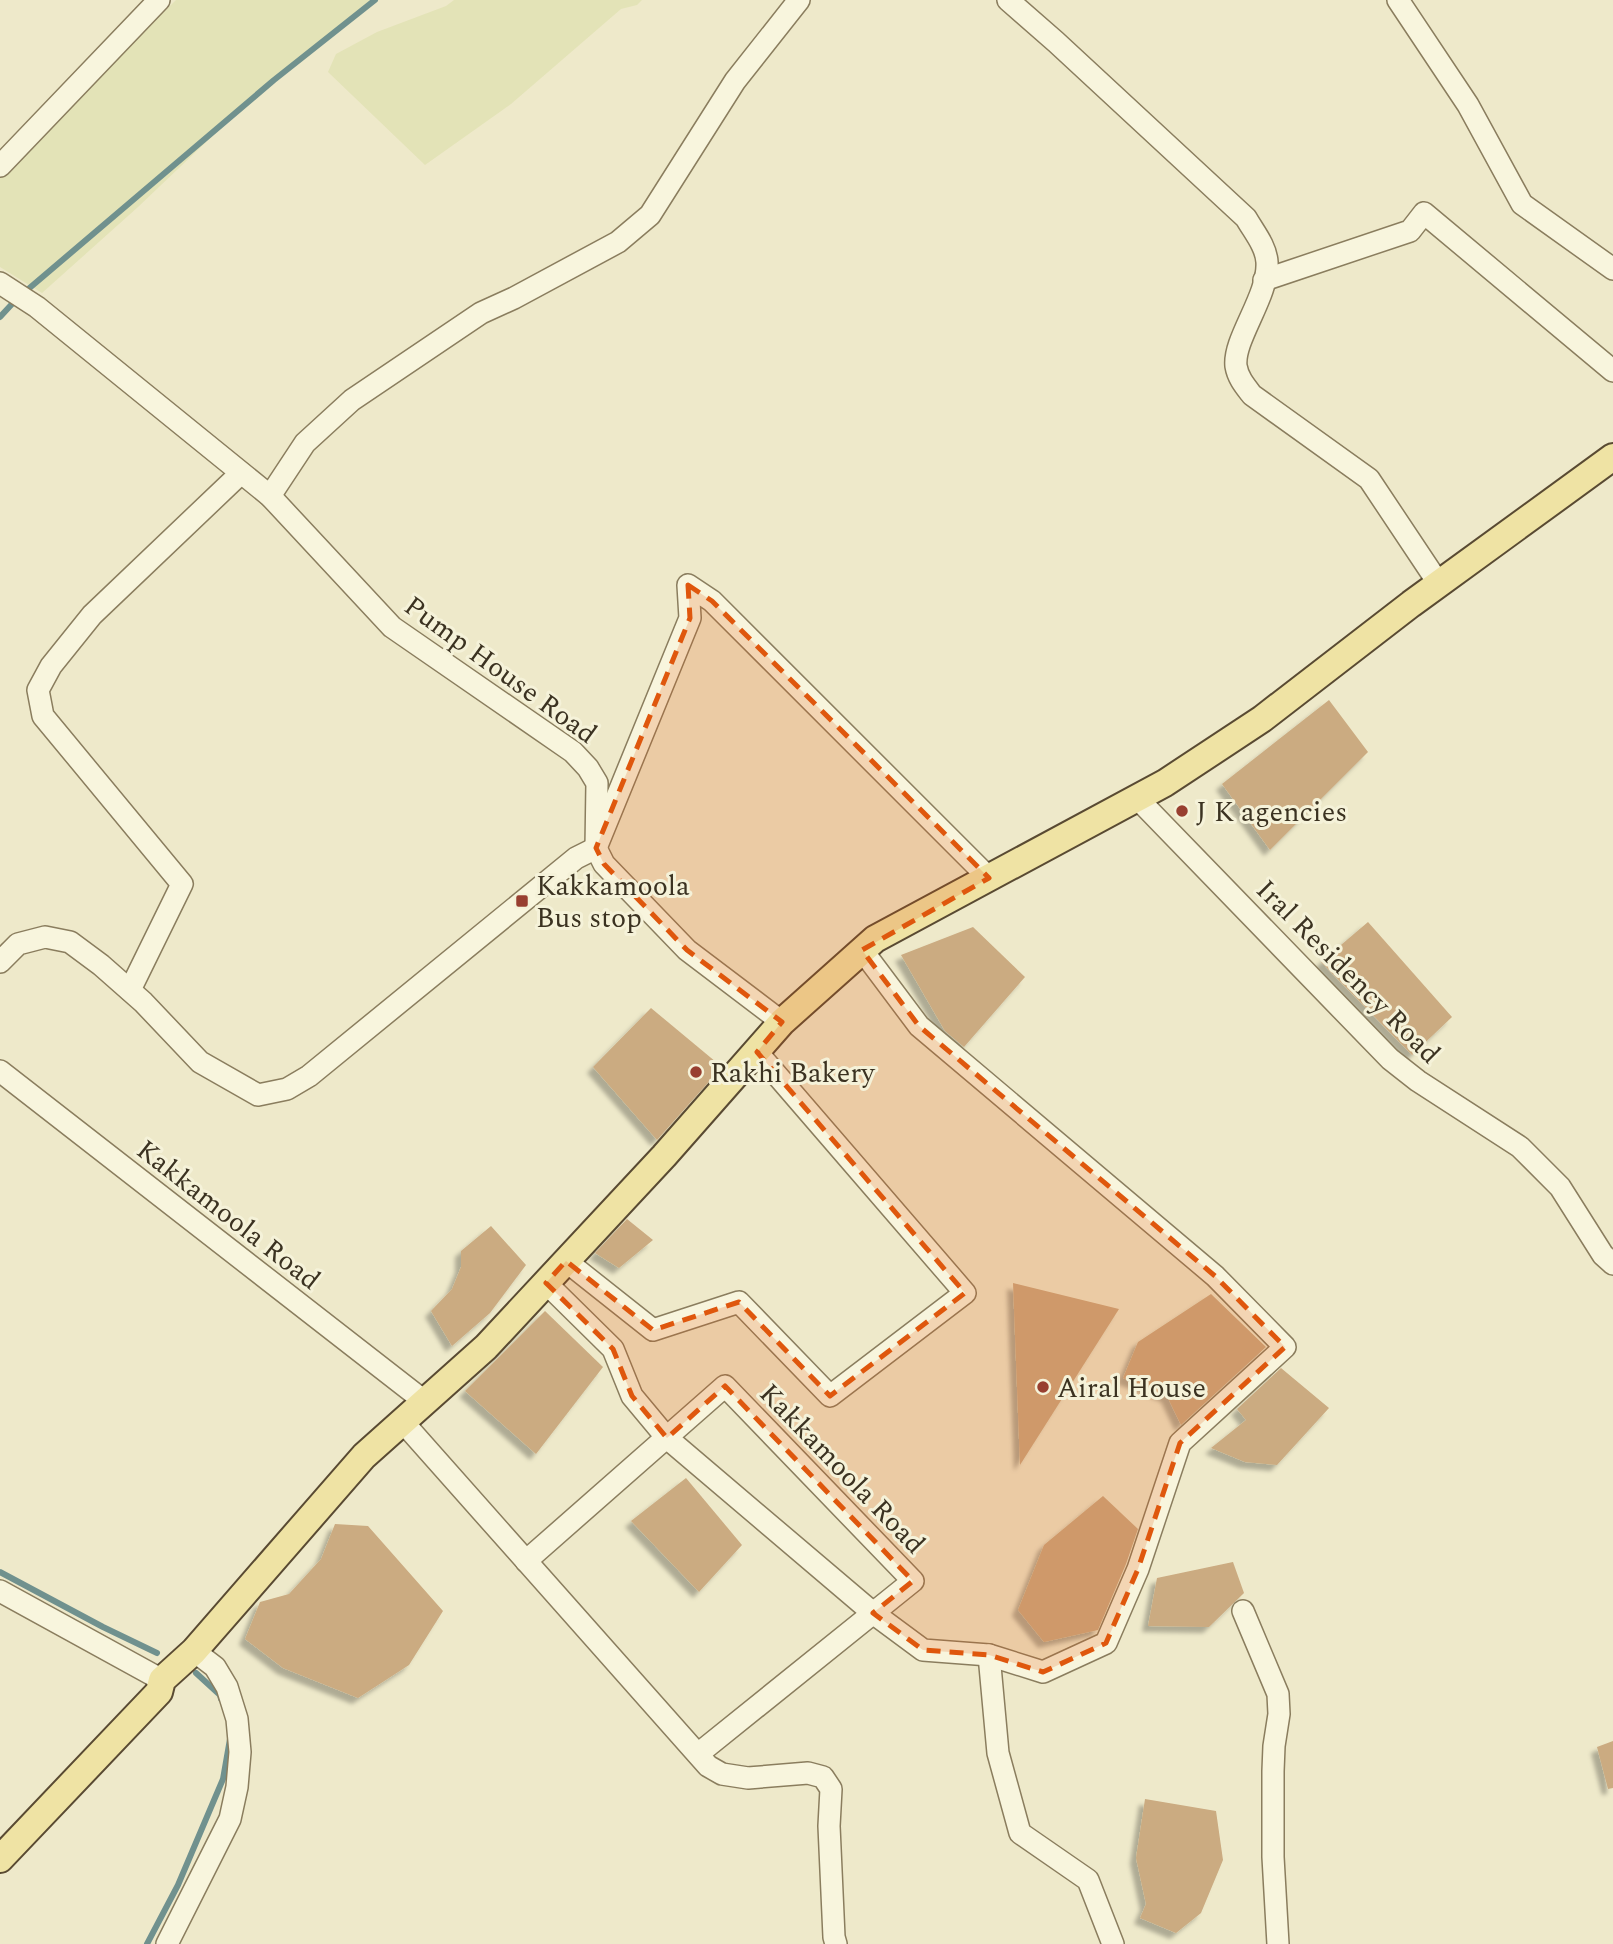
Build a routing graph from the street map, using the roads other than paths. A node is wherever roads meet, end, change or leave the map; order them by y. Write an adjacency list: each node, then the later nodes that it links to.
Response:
1 (159, 0): 5 (street)
2 (799, 0): 12 (street)
3 (1008, 0): 7 (street)
4 (1398, 0): 6 (street)
5 (0, 166)
6 (1613, 268)
7 (1264, 280): 9 (street); 13 (street)
8 (0, 283): 11 (street, Pump House Road)
9 (1613, 371)
10 (1613, 457): 13 (main road)
11 (241, 472): 12 (street, Pump House Road); 19 (street)
12 (270, 496): 15 (street, Pump House Road)
13 (1438, 584): 14 (main road)
14 (1137, 798): 16 (main road); 24 (street, Iral Residency Road)
15 (596, 848): 16 (street); 19 (street); 20 (street)
16 (989, 878): 17 (main road)
17 (862, 950): 20 (main road); 34 (street)
18 (0, 962): 19 (street)
19 (130, 990)
20 (782, 1022): 21 (main road)
21 (757, 1052): 23 (main road); 23 (street, Kakkamoola Road)
22 (0, 1071): 26 (street, Kakkamoola Road)
23 (566, 1261): 25 (main road)
24 (1613, 1264)
25 (546, 1283): 26 (main road); 28 (street)
26 (425, 1401): 27 (main road)
27 (402, 1421): 29 (street); 33 (main road)
28 (667, 1438): 29 (street, Kakkamoola Road); 32 (street); 32 (street, Kakkamoola Road)
29 (526, 1561): 36 (street)
30 (0, 1591): 35 (street)
31 (1243, 1611): 41 (street)
32 (873, 1613): 34 (street); 36 (street, Kakkamoola Road)
33 (194, 1651): 35 (main road); 38 (street)
34 (989, 1655): 40 (street)
35 (162, 1680): 37 (main road)
36 (698, 1754): 39 (street)
37 (0, 1859)
38 (167, 1944)
39 (836, 1944)
40 (1113, 1944)
41 (1278, 1944)

